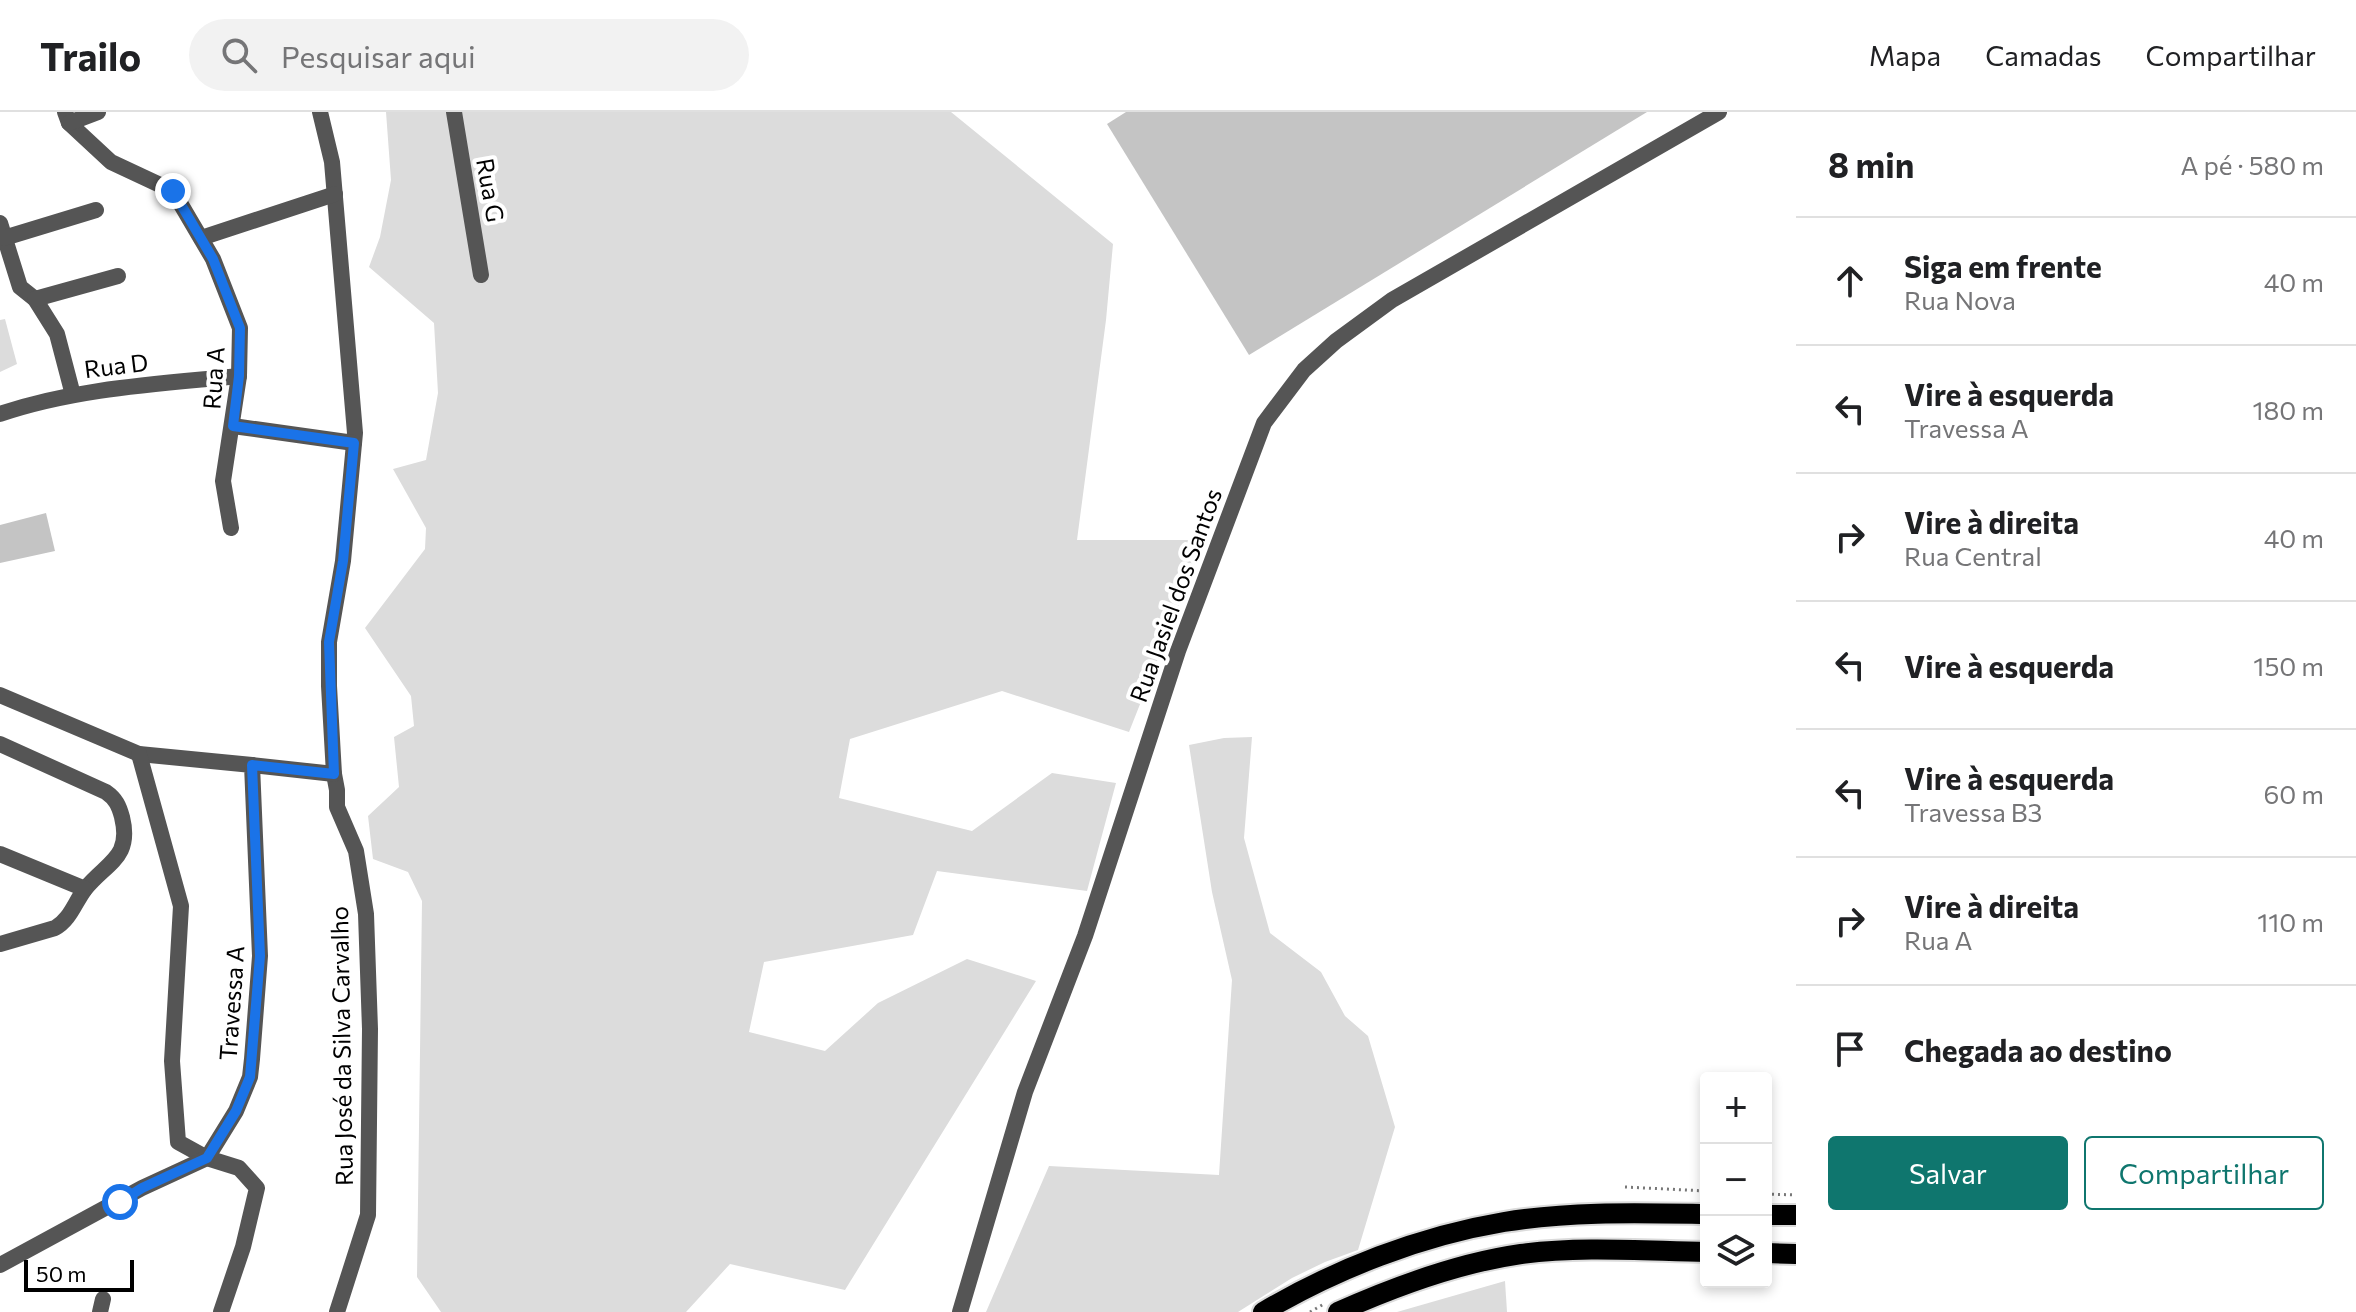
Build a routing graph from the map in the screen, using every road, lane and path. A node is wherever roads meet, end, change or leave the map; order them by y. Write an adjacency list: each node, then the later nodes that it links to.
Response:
1 (98, 112): 5 (street)
2 (320, 112): 6 (street, Rua José da Silva Carvalho)
3 (454, 112): 10 (street, Rua G)
4 (1719, 112): 41 (street, Rua Jasiel dos Santos)
5 (67, 118): 9 (street, Rua A)
6 (335, 194): 9 (street); 17 (street, Rua José da Silva Carvalho)
7 (96, 210): 8 (street)
8 (2, 231): 12 (street)
9 (201, 238): 13 (street, Rua A)
10 (481, 275)
11 (118, 276): 12 (street)
12 (35, 299): 14 (street)
13 (239, 376): 14 (street, Rua D); 16 (street, Rua A)
14 (73, 395): 15 (street, Rua D)
15 (0, 414)
16 (233, 426): 17 (street); 18 (street, Rua A)
17 (354, 443): 23 (street, Rua José da Silva Carvalho)
18 (231, 528)
19 (0, 695): 21 (street)
20 (0, 744): 25 (street)
21 (139, 754): 22 (street); 27 (street)
22 (252, 765): 23 (street); 27 (street, Travessa A)
23 (334, 774): 40 (street, Rua José da Silva Carvalho)
24 (0, 854): 25 (street)
25 (85, 889): 26 (street)
26 (0, 944)
27 (207, 1158): 38 (street); 39 (street)
28 (1625, 1187): 29 (path)
29 (1700, 1191)
30 (1772, 1194): 31 (path)
31 (1796, 1195)
32 (1700, 1214): 42 (main road)
33 (1772, 1215): 34 (main road)
34 (1796, 1215)
35 (1700, 1252): 43 (main road)
36 (1772, 1253): 37 (main road)
37 (1796, 1254)
38 (0, 1265)
39 (221, 1312)
40 (337, 1312)
41 (960, 1312)
42 (1263, 1312)
43 (1338, 1312)

